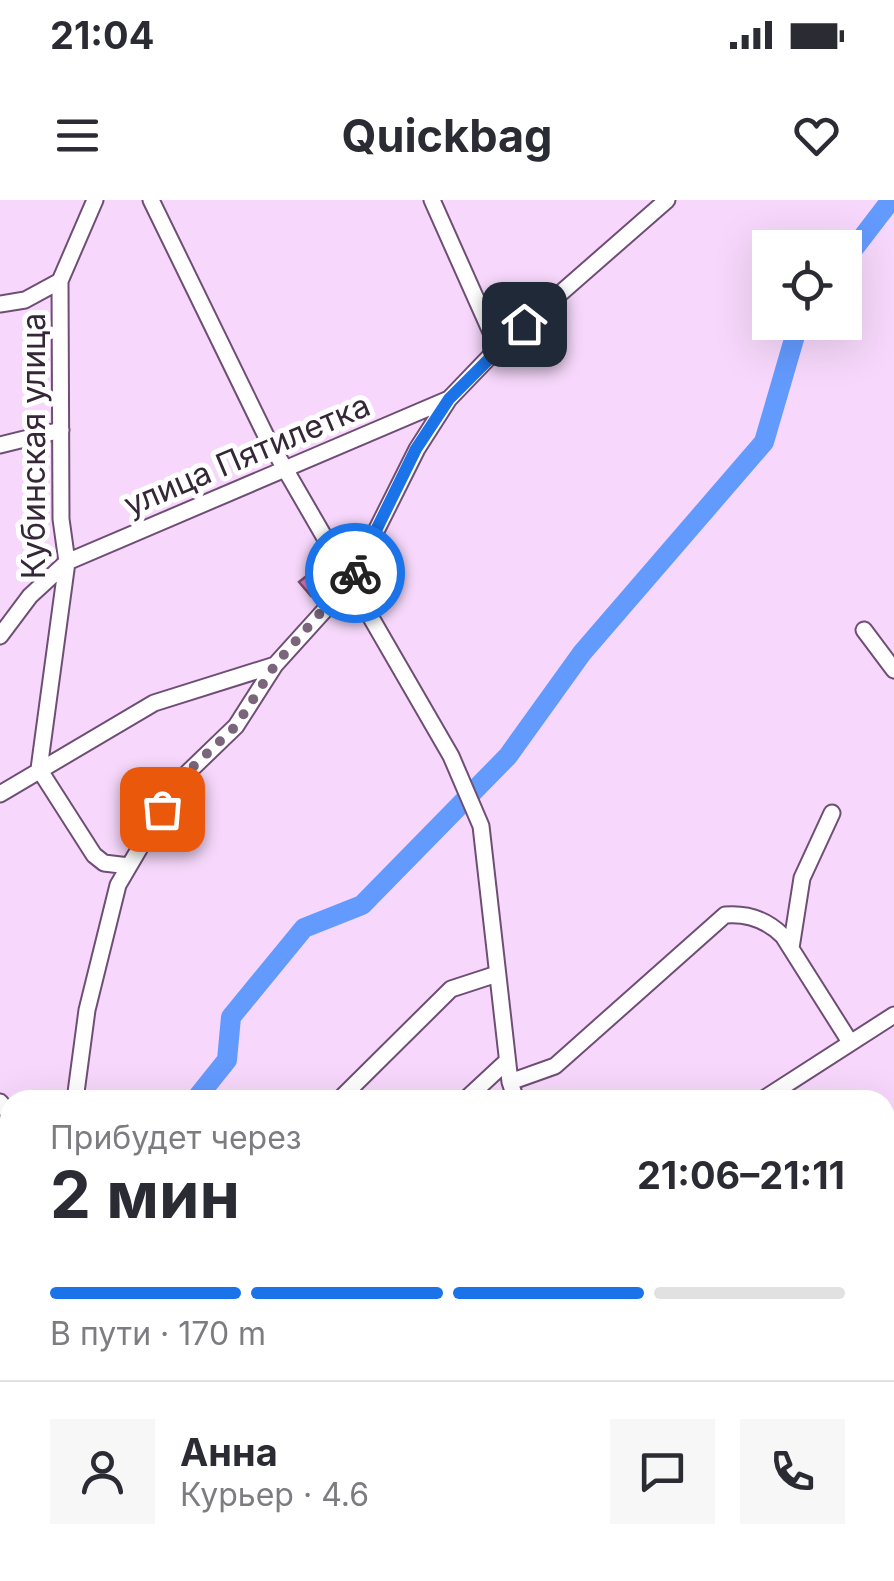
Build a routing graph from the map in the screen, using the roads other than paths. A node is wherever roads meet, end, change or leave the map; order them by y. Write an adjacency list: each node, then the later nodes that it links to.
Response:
1 (94, 200): 5 (street, Кубинская улица)
2 (152, 200): 11 (street)
3 (432, 200): 7 (street)
4 (667, 200): 7 (street, улица Пятилетка)
5 (60, 281): 6 (street, Кубинская улица); 9 (street, Кубинская улица)
6 (0, 304)
7 (498, 348): 8 (street, улица Пятилетка)
8 (449, 399): 11 (street, улица Пятилетка); 13 (street, улица Пятилетка)
9 (61, 430): 10 (street); 12 (street, Кубинская улица)
10 (0, 445)
11 (284, 467): 12 (street, улица Пятилетка); 13 (street)
12 (67, 562): 15 (street, улица Пятилетка); 18 (street, Кубинская улица)
13 (351, 581): 16 (street, улица Пятилетка); 23 (street)
14 (864, 630): 17 (street)
15 (0, 636)
16 (275, 665): 18 (street); 21 (street, улица Пятилетка)
17 (894, 670)
18 (39, 769): 19 (street); 21 (street)
19 (0, 794)
20 (832, 813): 22 (street)
21 (129, 866): 28 (street, улица Пятилетка)
22 (791, 948): 25 (street); 27 (street)
23 (497, 974): 26 (street); 29 (street)
24 (894, 1015): 25 (street)
25 (850, 1042): 32 (street)
26 (507, 1061): 27 (street); 30 (street)
27 (510, 1082): 31 (street)
28 (76, 1090)
29 (348, 1090)
30 (475, 1090)
31 (513, 1090)
32 (777, 1090)

